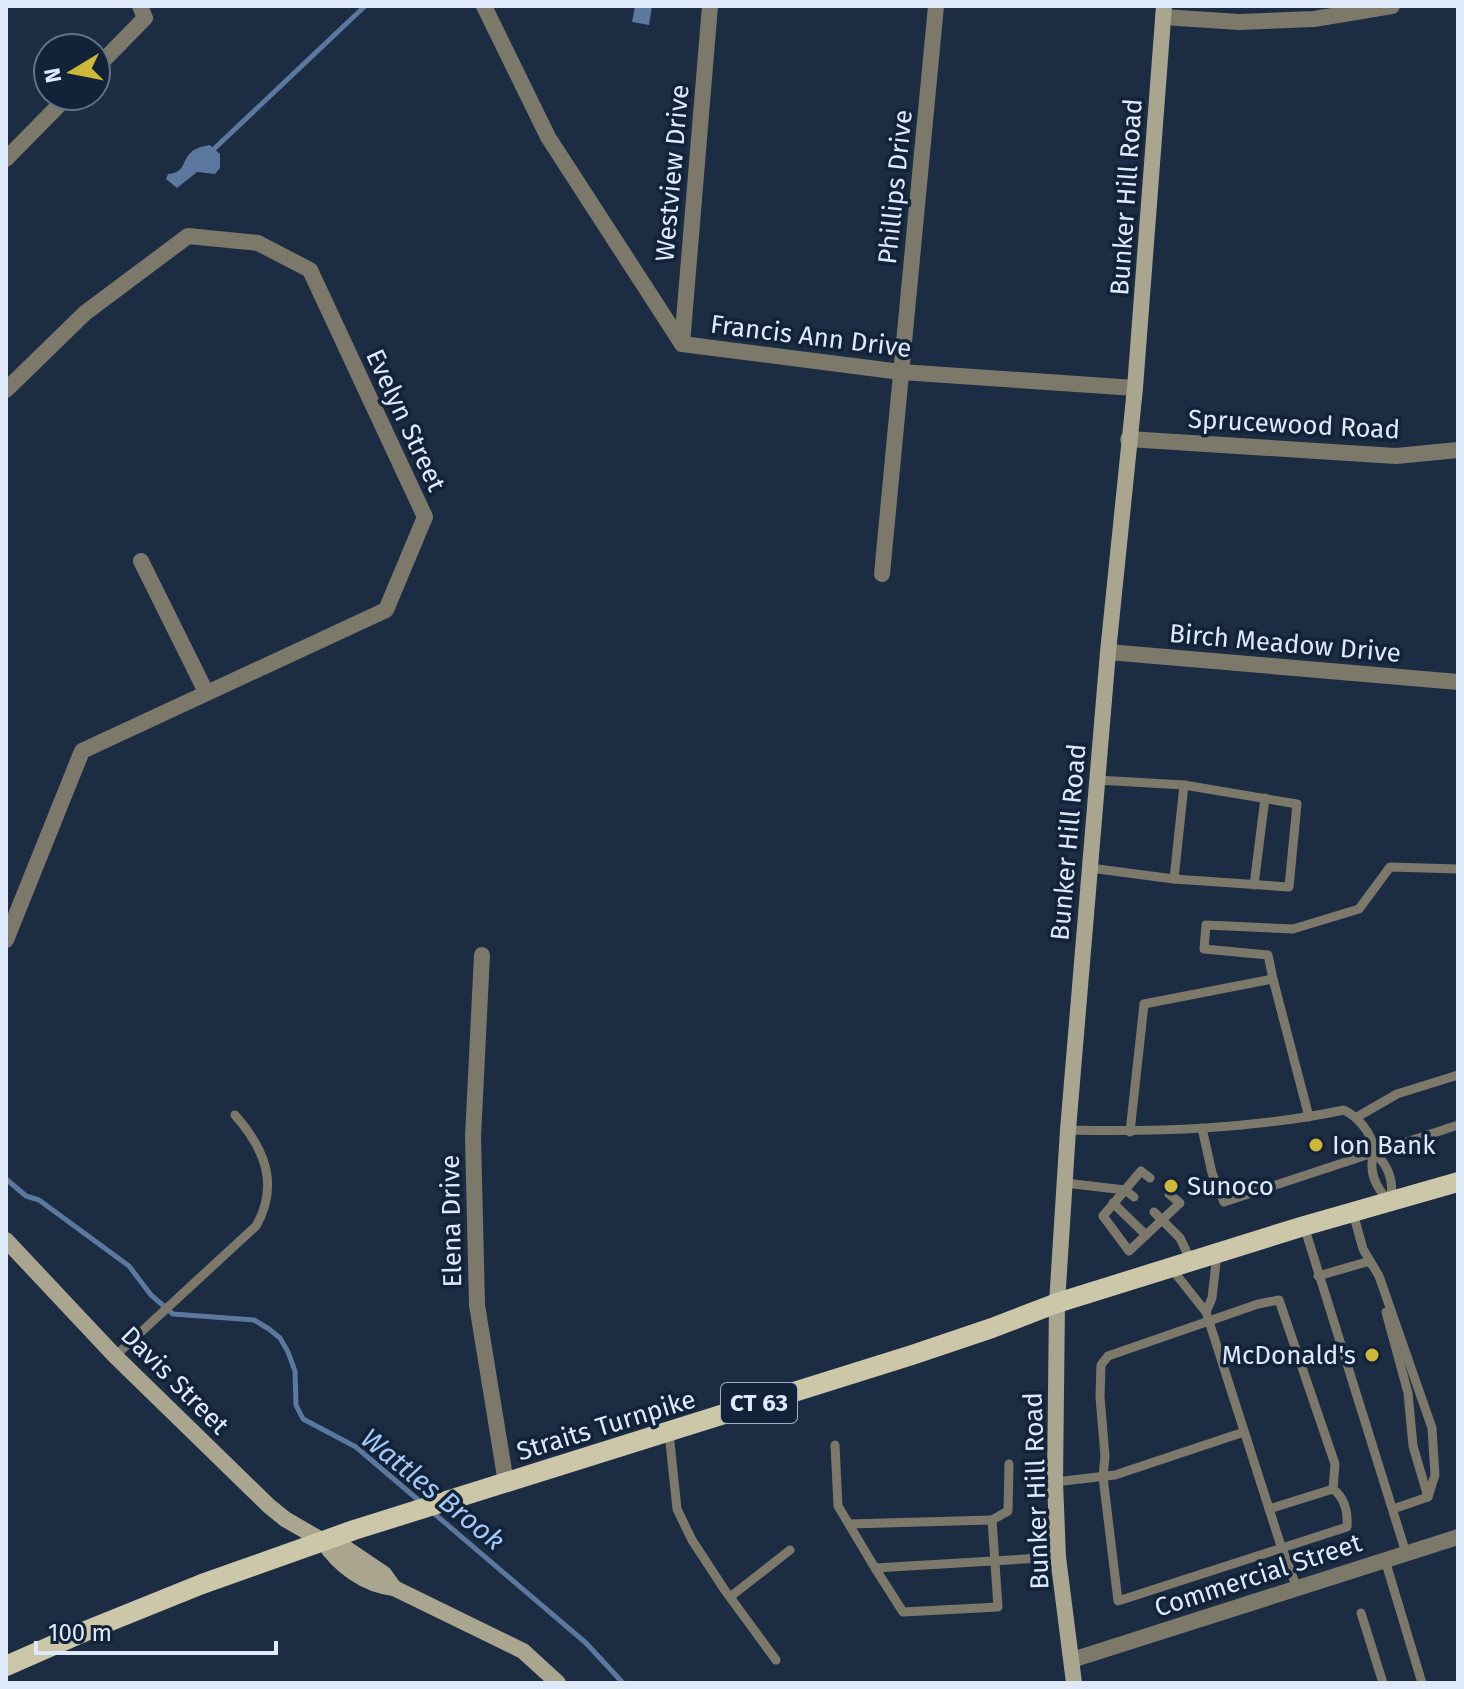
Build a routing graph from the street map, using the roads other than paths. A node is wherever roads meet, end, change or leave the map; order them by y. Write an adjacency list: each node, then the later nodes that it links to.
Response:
1 (484, 6): 10 (street, Francis Ann Drive)
2 (710, 6): 10 (street, Westview Drive)
3 (936, 6): 11 (street, Phillips Drive)
4 (1392, 6): 5 (street)
5 (1164, 11): 12 (main road, Bunker Hill Road)
6 (142, 12): 7 (street)
7 (112, 49)
8 (52, 112): 9 (street)
9 (6, 159)
10 (682, 344): 11 (street, Francis Ann Drive)
11 (901, 372): 12 (street, Francis Ann Drive); 17 (street, Phillips Drive)
12 (1135, 388): 14 (main road, Bunker Hill Road)
13 (6, 390): 20 (street, Evelyn Street)
14 (1128, 439): 15 (street, Sprucewood Road); 18 (main road, Bunker Hill Road)
15 (1458, 450)
16 (141, 561): 20 (street)
17 (882, 574)
18 (1108, 652): 19 (street, Birch Meadow Drive); 21 (main road, Bunker Hill Road)
19 (1458, 682)
20 (206, 692): 28 (street, Evelyn Street)
21 (1097, 780): 22 (lane); 24 (main road, Bunker Hill Road)
22 (1184, 785): 23 (lane); 26 (lane)
23 (1265, 798): 27 (lane); 27 (lane)
24 (1090, 868): 26 (lane); 37 (main road, Bunker Hill Road)
25 (1458, 869): 30 (lane)
26 (1174, 879): 27 (lane)
27 (1254, 885)
28 (6, 940)
29 (482, 955): 67 (street, Elena Drive)
30 (1273, 979): 33 (lane); 38 (lane)
31 (1458, 1075): 34 (lane)
32 (235, 1115): 60 (lane)
33 (1309, 1117): 34 (lane); 36 (lane)
34 (1357, 1117): 39 (lane)
35 (1458, 1125): 39 (lane)
36 (1202, 1128): 38 (lane); 39 (lane)
37 (1068, 1130): 38 (lane); 42 (main road, Bunker Hill Road)
38 (1130, 1132)
39 (1374, 1152): 46 (lane)
40 (1150, 1178): 43 (lane)
41 (1458, 1182): 46 (main road, Straits Turnpike / CT 63)
42 (1065, 1183): 43 (lane); 58 (main road, Bunker Hill Road)
43 (1125, 1190): 45 (lane); 47 (lane)
44 (1169, 1194): 49 (lane)
45 (1134, 1197)
46 (1390, 1202): 48 (main road, Straits Turnpike / CT 63)
47 (1113, 1203): 51 (lane); 51 (lane)
48 (1353, 1213): 50 (main road, Straits Turnpike / CT 63); 55 (lane)
49 (1158, 1216): 51 (lane); 54 (lane)
50 (1304, 1226): 53 (main road, Straits Turnpike / CT 63); 57 (lane)
51 (1146, 1235)
52 (6, 1240): 60 (main road, Davis Street)
53 (1217, 1253): 54 (main road, Straits Turnpike / CT 63); 59 (lane)
54 (1191, 1261): 56 (main road, Straits Turnpike / CT 63)
55 (1370, 1261): 57 (lane); 69 (lane); 69 (lane)
56 (1171, 1268): 58 (main road, Straits Turnpike / CT 63); 59 (lane)
57 (1318, 1276): 71 (lane)
58 (1057, 1303): 62 (main road, Straits Turnpike / CT 63); 66 (main road, Bunker Hill Road)
59 (1207, 1317): 61 (lane); 65 (lane); 68 (lane)
60 (115, 1356): 75 (main road, Davis Street)
61 (1244, 1432): 65 (lane); 70 (lane)
62 (669, 1433): 67 (main road, Straits Turnpike / CT 63); 84 (lane)
63 (835, 1445): 73 (lane)
64 (1009, 1464): 72 (lane)
65 (1103, 1477): 66 (lane); 77 (lane)
66 (1055, 1482): 79 (main road, Bunker Hill Road)
67 (506, 1483): 75 (main road, Straits Turnpike / CT 63)
68 (1333, 1489): 70 (lane); 77 (lane)
69 (1428, 1497): 71 (lane)
70 (1269, 1509): 77 (lane)
71 (1393, 1509): 78 (lane)
72 (992, 1520): 73 (lane); 81 (lane)
73 (849, 1524): 82 (lane)
74 (1458, 1537): 78 (street, Commercial Street)
75 (323, 1541): 88 (main road, Straits Turnpike / CT 63); 89 (main road, Davis Street)
76 (790, 1550): 84 (lane)
77 (1282, 1550): 83 (lane)
78 (1406, 1553): 80 (street, Commercial Street)
79 (1058, 1557): 81 (lane); 87 (main road, Bunker Hill Road)
80 (1385, 1560): 83 (street, Commercial Street); 92 (lane)
81 (996, 1562): 82 (lane); 82 (lane)
82 (875, 1568)
83 (1297, 1588): 87 (street, Commercial Street)
84 (730, 1597): 86 (lane)
85 (1361, 1613): 91 (lane)
86 (776, 1660)
87 (1072, 1660): 90 (main road, Bunker Hill Road)
88 (6, 1666)
89 (558, 1683)
90 (1074, 1683)
91 (1383, 1683)
92 (1422, 1683)

